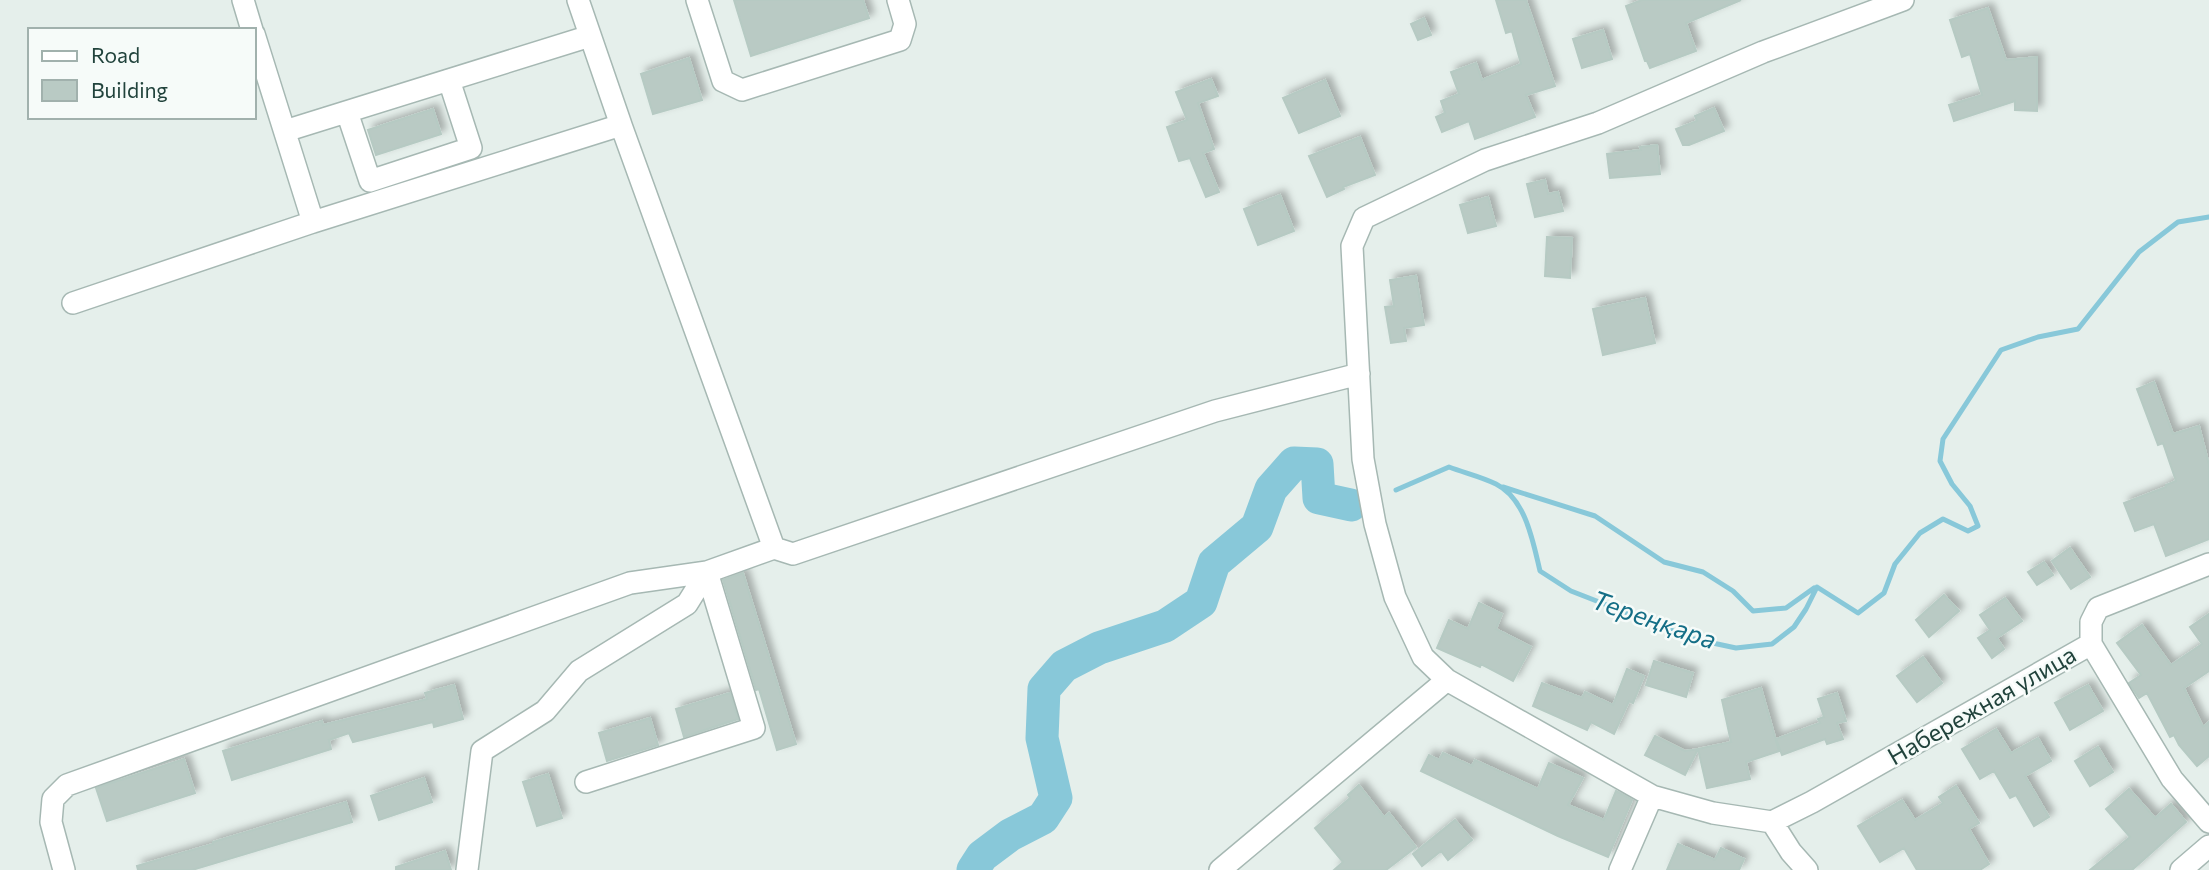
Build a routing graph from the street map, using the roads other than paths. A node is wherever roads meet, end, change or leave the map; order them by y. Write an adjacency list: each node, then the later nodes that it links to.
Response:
1 (243, 0): 6 (street)
2 (578, 0): 7 (street)
3 (697, 0): 4 (street)
4 (898, 0)
5 (1903, 0): 15 (street)
6 (252, 28)
7 (590, 36): 9 (street); 11 (street)
8 (256, 41): 12 (street)
9 (449, 80): 10 (street); 10 (street)
10 (348, 112): 12 (street)
11 (621, 125): 13 (street); 16 (street)
12 (285, 131): 13 (street)
13 (313, 222): 14 (street)
14 (73, 303)
15 (1359, 374): 16 (street); 20 (street)
16 (774, 548): 18 (street)
17 (2209, 564): 19 (street, Набережная улица)
18 (707, 572): 21 (street); 26 (street); 27 (street)
19 (2091, 644): 23 (street, Набережная улица); 24 (street)
20 (1447, 680): 22 (street); 28 (street)
21 (586, 782)
22 (1652, 796): 23 (street); 29 (street)
23 (1772, 822): 30 (street)
24 (2209, 822)
25 (2209, 846): 31 (street)
26 (64, 870)
27 (467, 870)
28 (1220, 870)
29 (1620, 870)
30 (1807, 870)
31 (2181, 870)

